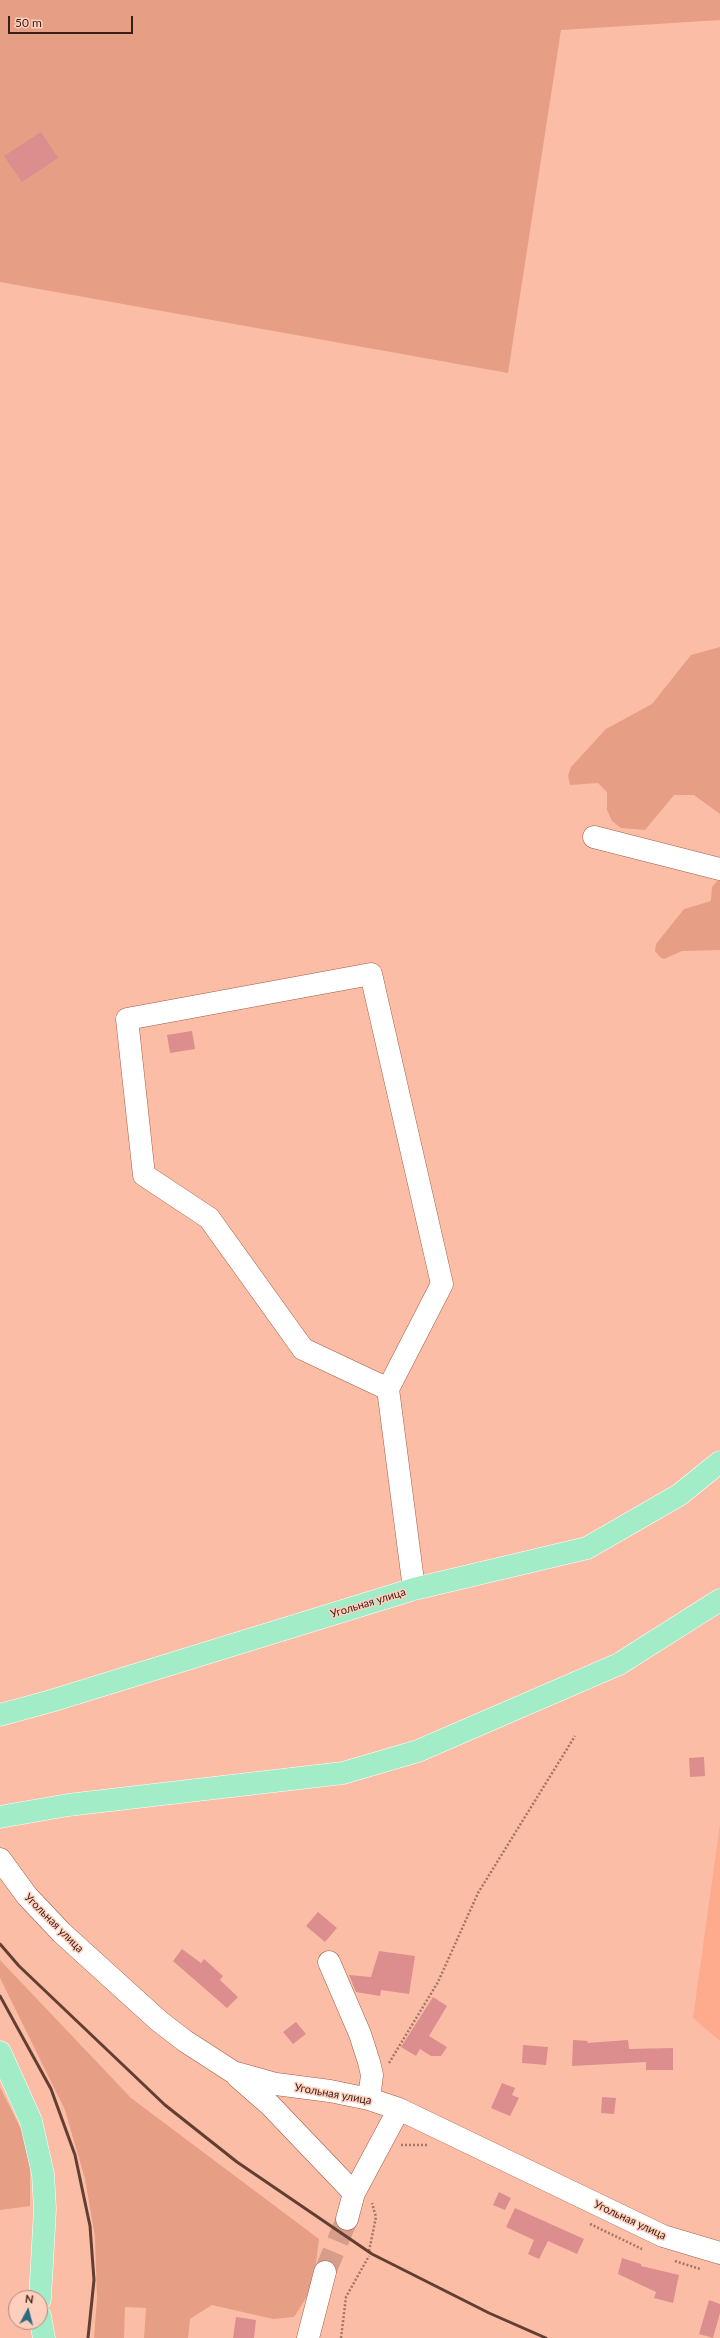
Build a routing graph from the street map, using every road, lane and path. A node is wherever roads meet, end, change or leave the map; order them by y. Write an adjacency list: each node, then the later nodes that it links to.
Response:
1 (594, 837): 2 (street)
2 (720, 869)
3 (388, 1389): 3 (street); 5 (street)
4 (720, 1462): 5 (main road, Угольная улица)
5 (414, 1589): 7 (main road, Угольная улица)
6 (720, 1600): 9 (main road)
7 (0, 1715)
8 (575, 1736): 14 (path)
9 (0, 1817)
10 (0, 1859): 13 (street, Угольная улица)
11 (329, 1962): 14 (street)
12 (0, 2052): 28 (main road)
13 (233, 2072): 14 (street, Угольная улица); 18 (street)
14 (370, 2091): 15 (street, Угольная улица)
15 (399, 2109): 18 (street); 23 (street, Угольная улица)
16 (398, 2146): 17 (path)
17 (435, 2148)
18 (361, 2195): 19 (street); 21 (path)
19 (347, 2219)
20 (584, 2221): 22 (path)
21 (369, 2251)
22 (647, 2251)
23 (720, 2253)
24 (369, 2256): 30 (path)
25 (669, 2259): 26 (path)
26 (706, 2270)
27 (325, 2272): 29 (street)
28 (40, 2290)
29 (308, 2338)
30 (341, 2338)

